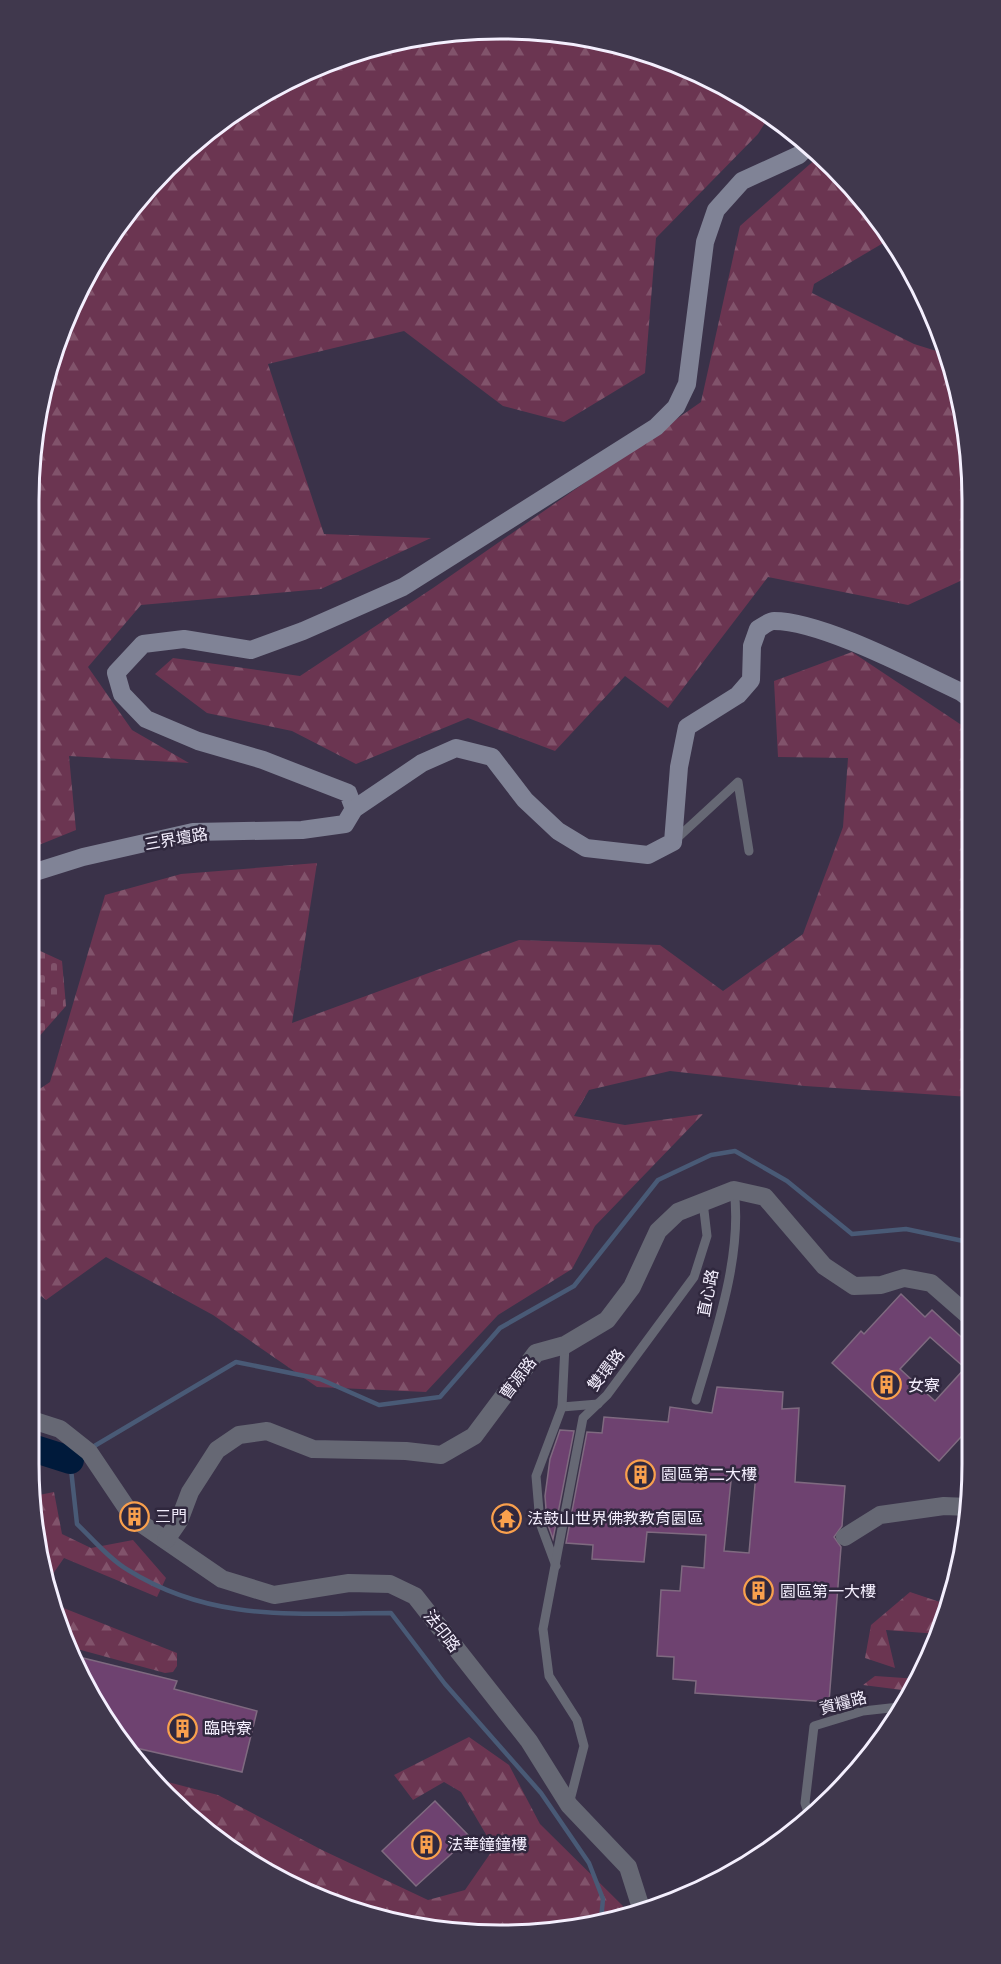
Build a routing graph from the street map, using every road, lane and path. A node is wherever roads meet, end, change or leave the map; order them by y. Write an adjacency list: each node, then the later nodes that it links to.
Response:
1 (803, 152): 3 (street)
2 (962, 693): 4 (street)
3 (354, 809): 4 (street); 6 (street, 三界壇路)
4 (673, 842): 5 (lane)
5 (749, 852)
6 (39, 871)
7 (734, 1190): 8 (street, 曹源路); 9 (street); 11 (lane, 直心路)
8 (703, 1202): 10 (street, 曹源路); 12 (lane, 雙環路)
9 (962, 1310)
10 (565, 1345): 13 (lane); 17 (street, 曹源路)
11 (696, 1400)
12 (598, 1404): 13 (lane); 18 (lane, 雙環路)
13 (562, 1407): 18 (lane)
14 (39, 1422): 17 (street, 法印路)
15 (960, 1507): 16 (street)
16 (845, 1537)
17 (166, 1540): 20 (street, 法印路)
18 (557, 1568): 20 (lane, 雙環路)
19 (891, 1708): 21 (lane, 資糧路)
20 (569, 1804): 22 (street, 法印路)
21 (807, 1808)
22 (640, 1904)

